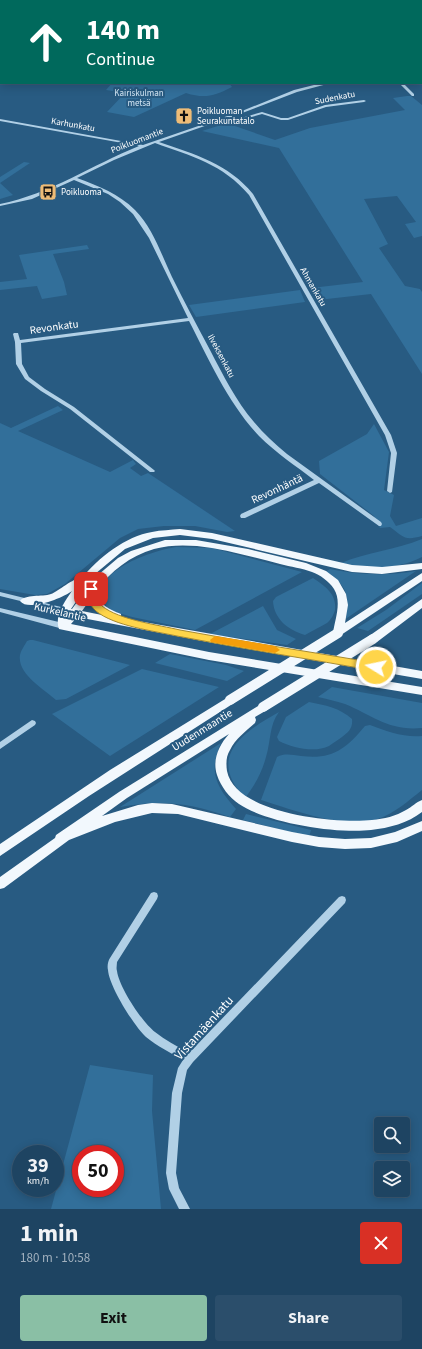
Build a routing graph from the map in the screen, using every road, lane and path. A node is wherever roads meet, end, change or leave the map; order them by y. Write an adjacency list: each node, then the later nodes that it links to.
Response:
1 (325, 84): 6 (street, Poikluomantie)
2 (402, 84): 3 (street)
3 (414, 95)
4 (364, 101): 6 (street, Sudenkatu)
5 (0, 120): 8 (street, Karhunkatu)
6 (218, 120): 7 (street, Poikluomantie)
7 (155, 142): 8 (street, Poikluomantie); 16 (street, Ahmankatu)
8 (144, 146): 9 (street, Poikluomantie)
9 (75, 179): 10 (street, Poikluomantie); 11 (street, Ilveksenkatu)
10 (0, 205)
11 (190, 319): 13 (street, Revonkatu); 15 (street, Ilveksenkatu)
12 (16, 334): 13 (street)
13 (18, 342): 14 (street, Revonkatu)
14 (152, 471)
15 (319, 480): 17 (street, Revonhäntä); 18 (street, Ilveksenkatu)
16 (390, 491)
17 (242, 516)
18 (379, 524)
19 (422, 566): 20 (main road)
20 (92, 572): 24 (main road); 27 (main road)
21 (422, 576): 31 (main road, Uudenmaantie)
22 (91, 589): 28 (main road); 29 (main road); 31 (main road)
23 (0, 594): 24 (street, Kurkelantie)
24 (25, 601): 27 (street, Kurkelantie)
25 (422, 603): 36 (main road, Uudenmaantie, bridge)
26 (0, 610): 30 (street, Kurkelantie)
27 (65, 610): 28 (main road, Kurkelantie); 30 (main road)
28 (75, 613): 29 (main road, Kurkelantie); 30 (main road)
29 (134, 624): 32 (main road, Kurkelantie)
30 (63, 626): 33 (main road, Kurkelantie)
31 (338, 633): 42 (main road, Uudenmaantie, bridge)
32 (422, 675)
33 (410, 689): 34 (main road, Kurkelantie); 35 (main road)
34 (422, 691)
35 (422, 696)
36 (263, 707): 39 (main road); 41 (main road, Uudenmaantie)
37 (32, 723): 38 (street)
38 (0, 746)
39 (422, 805)
40 (422, 826): 41 (main road)
41 (60, 839): 43 (main road, Uudenmaantie)
42 (0, 850)
43 (0, 884)
44 (154, 896): 46 (street)
45 (342, 900): 46 (street, Vistamäenkatu)
46 (190, 1059): 47 (street, Vistamäenkatu)
47 (185, 1209)

